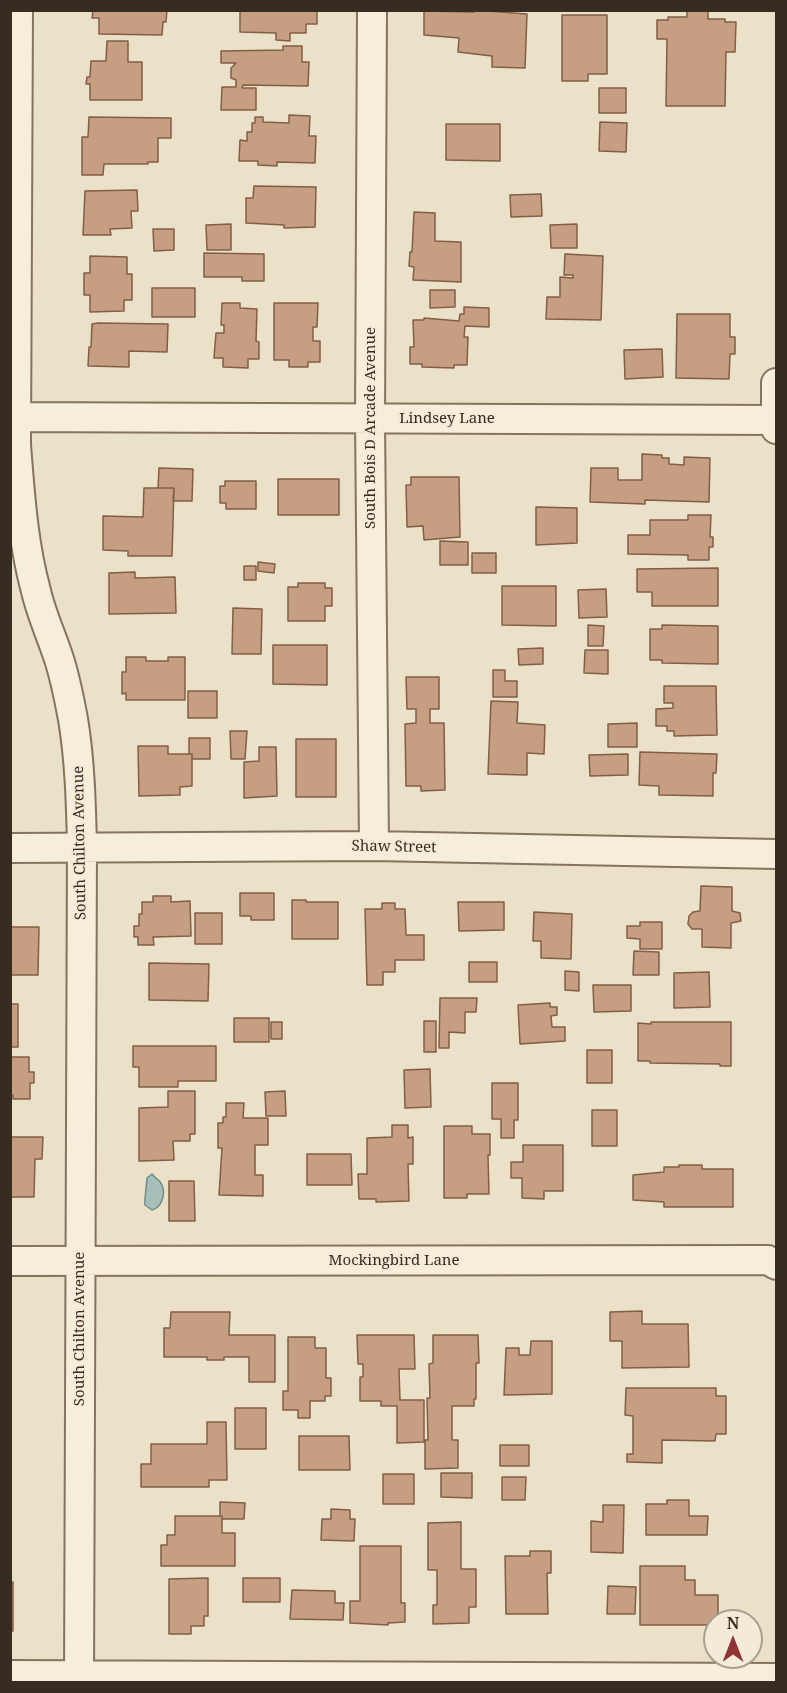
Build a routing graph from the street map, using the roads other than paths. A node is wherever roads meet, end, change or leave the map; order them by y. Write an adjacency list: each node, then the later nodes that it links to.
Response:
1 (18, 10): 4 (street, South Chilton Avenue)
2 (372, 10): 5 (street, South Bois D Arcade Avenue)
3 (777, 383): 6 (street)
4 (13, 417): 5 (street, Lindsey Lane); 9 (street, South Chilton Avenue)
5 (370, 419): 6 (street, Lindsey Lane); 8 (street, South Bois D Arcade Avenue)
6 (776, 420): 7 (street)
7 (777, 429)
8 (374, 846): 9 (street, Shaw Street); 11 (street, Shaw Street)
9 (82, 847): 10 (street, Shaw Street); 13 (street, South Chilton Avenue)
10 (10, 848)
11 (777, 854)
12 (10, 1261): 13 (street, Mockingbird Lane)
13 (80, 1261): 14 (street, Mockingbird Lane); 17 (street, South Chilton Avenue)
14 (777, 1265)
15 (10, 1675): 17 (street)
16 (777, 1678): 17 (street)
17 (79, 1679)

